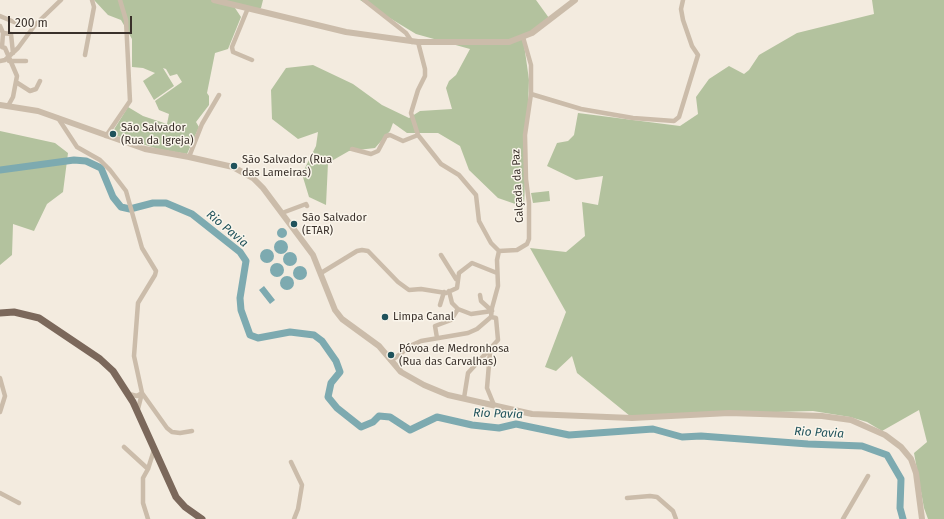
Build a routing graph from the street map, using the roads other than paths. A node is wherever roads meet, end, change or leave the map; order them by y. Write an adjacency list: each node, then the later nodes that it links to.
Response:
1 (61, 0): 10 (street)
2 (92, 0): 16 (street)
3 (120, 0): 31 (street)
4 (214, 0): 8 (street)
5 (364, 0): 14 (street)
6 (575, 0): 13 (street)
7 (683, 0): 23 (street)
8 (248, 8): 14 (street); 18 (street)
9 (0, 16): 10 (street)
10 (35, 25): 15 (street)
11 (0, 26): 12 (street)
12 (3, 33): 15 (street); 17 (street)
13 (523, 37): 14 (street); 23 (street, Calçada da Paz)
14 (415, 42): 30 (street)
15 (13, 53): 17 (street)
16 (85, 55)
17 (8, 59): 19 (street); 20 (street); 22 (street)
18 (252, 60)
19 (0, 61)
20 (26, 61)
21 (40, 81): 22 (street)
22 (16, 82): 26 (street)
23 (531, 94): 36 (street, Calçada da Paz)
24 (219, 95): 33 (street)
25 (0, 105): 26 (street)
26 (8, 106): 27 (street)
27 (58, 118): 28 (street); 29 (street)
28 (68, 122): 29 (street); 31 (street)
29 (66, 131): 53 (street)
30 (418, 134): 32 (street); 36 (street)
31 (106, 136): 33 (street)
32 (352, 149)
33 (189, 157): 35 (street)
34 (307, 206): 35 (street)
35 (282, 213): 38 (street)
36 (499, 251): 39 (street)
37 (441, 255): 40 (street)
38 (322, 273): 41 (street); 50 (street)
39 (497, 273): 40 (street); 45 (street)
40 (456, 280): 41 (street)
41 (447, 292): 43 (street); 44 (street)
42 (480, 295): 45 (street)
43 (440, 305)
44 (458, 309): 45 (street); 48 (street)
45 (492, 311): 47 (street)
46 (0, 313): 52 (main road)
47 (491, 317): 48 (street); 49 (street)
48 (437, 338): 50 (street)
49 (490, 352): 54 (street); 56 (street)
50 (391, 361): 54 (street)
51 (0, 378): 58 (street)
52 (130, 394): 53 (street); 55 (main road)
53 (142, 395): 55 (street); 57 (street); 59 (street)
54 (464, 398): 56 (street)
55 (133, 402): 57 (main road)
56 (494, 405): 73 (street)
57 (138, 411): 61 (main road)
58 (0, 412)
59 (192, 431)
60 (124, 447): 63 (street)
61 (154, 450): 63 (street); 69 (main road)
62 (291, 462): 70 (street)
63 (148, 469): 68 (street)
64 (868, 476): 72 (street)
65 (0, 493): 67 (street)
66 (627, 498): 71 (street)
67 (19, 503)
68 (148, 519)
69 (202, 519)
70 (294, 519)
71 (676, 519)
72 (843, 519)
73 (922, 519)

